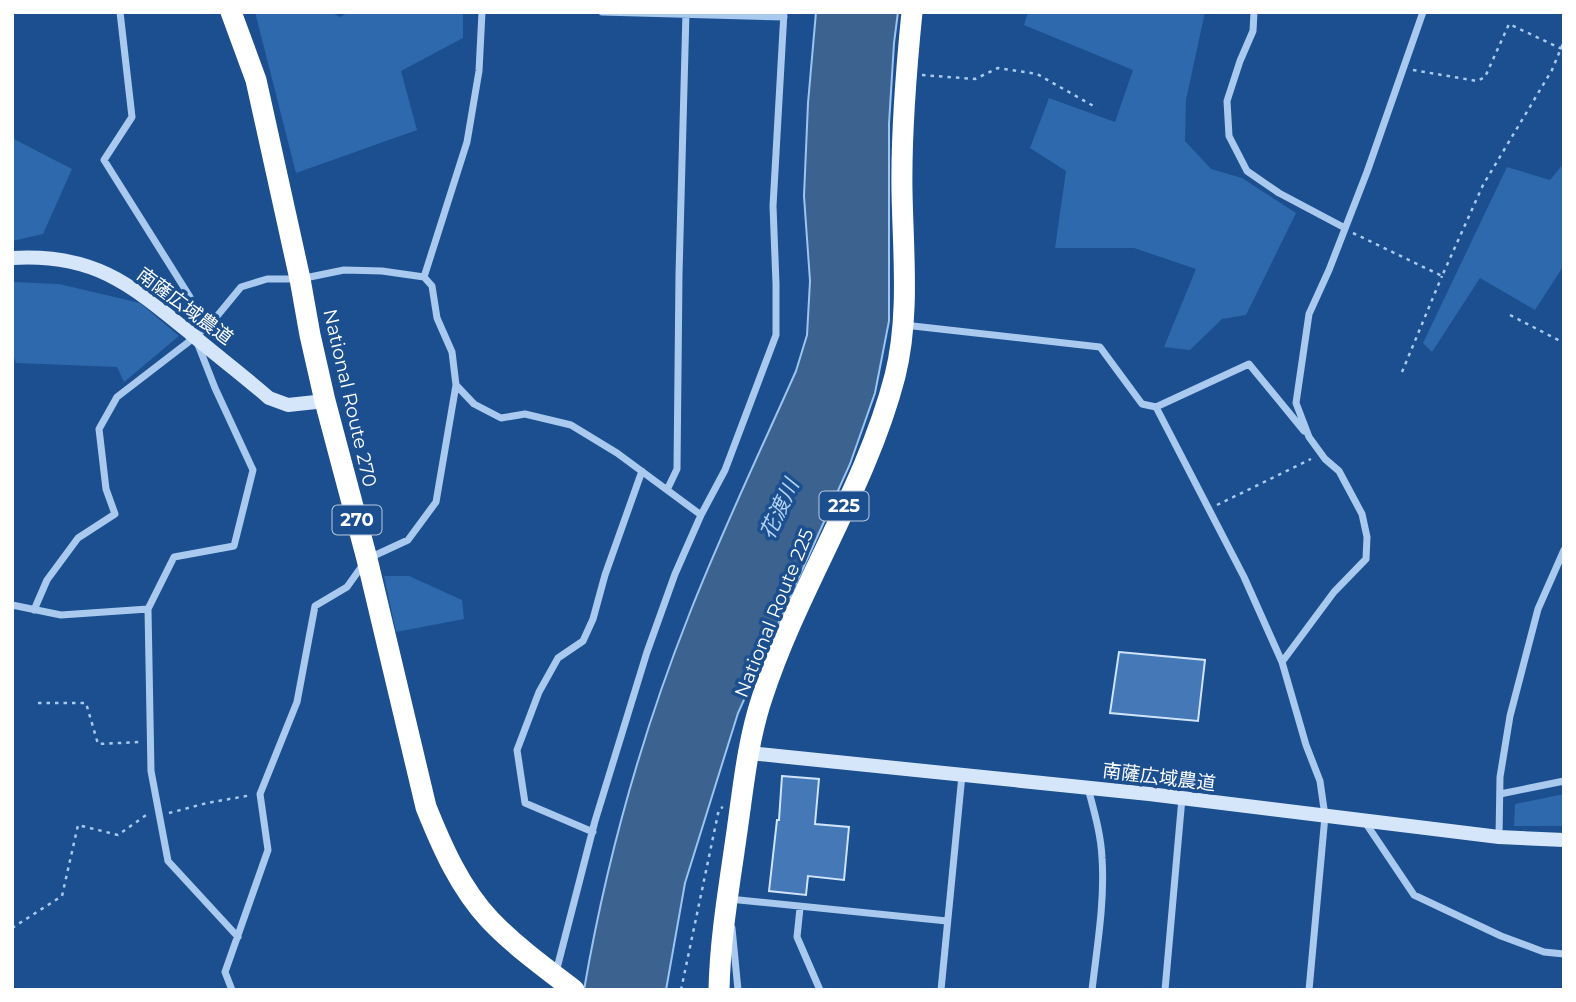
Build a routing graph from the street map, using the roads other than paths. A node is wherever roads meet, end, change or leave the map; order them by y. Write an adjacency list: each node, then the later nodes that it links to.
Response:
1 (120, 12): 15 (street)
2 (231, 12): 13 (highway, National Route 270 / 270)
3 (482, 12): 12 (street)
4 (602, 12): 8 (street)
5 (912, 12): 14 (highway, National Route 225 / 225)
6 (1254, 12): 10 (street)
7 (1423, 12): 10 (street)
8 (686, 13): 9 (street); 21 (street)
9 (784, 15): 22 (street)
10 (1345, 228): 19 (street)
11 (12, 258): 15 (street, 南薩広域農道)
12 (424, 276): 13 (street); 16 (street)
13 (300, 279): 15 (street); 17 (highway, National Route 270 / 270)
14 (903, 325): 18 (street); 29 (highway, National Route 225 / 225)
15 (195, 337): 17 (street, 南薩広域農道); 26 (street); 27 (street)
16 (456, 384): 20 (street); 24 (street)
17 (325, 401): 24 (highway, National Route 270 / 270)
18 (1156, 407): 19 (street); 28 (street)
19 (1309, 437): 28 (street)
20 (642, 471): 21 (street); 37 (street)
21 (667, 490): 22 (street)
22 (701, 514): 37 (street)
23 (1564, 550): 33 (street)
24 (367, 559): 43 (street); 45 (highway, National Route 270 / 270)
25 (12, 605): 27 (street)
26 (148, 609): 27 (street); 43 (street)
27 (34, 610)
28 (1282, 662): 35 (street)
29 (749, 754): 30 (street, 南薩広域農道); 40 (highway, National Route 225 / 225)
30 (962, 774): 32 (street, 南薩広域農道); 42 (street)
31 (1564, 781): 33 (street)
32 (1088, 788): 34 (street, 南薩広域農道); 51 (street)
33 (1500, 794): 38 (street)
34 (1182, 798): 35 (street, 南薩広域農道); 52 (street)
35 (1325, 816): 36 (street, 南薩広域農道); 53 (street)
36 (1365, 822): 38 (street, 南薩広域農道); 44 (street)
37 (593, 832): 45 (street)
38 (1499, 837): 39 (street, 南薩広域農道)
39 (1564, 840)
40 (728, 899): 41 (street); 47 (highway, National Route 225 / 225); 48 (street)
41 (800, 908): 42 (street); 49 (street)
42 (947, 921): 50 (street)
43 (238, 937): 46 (street)
44 (1564, 954)
45 (562, 985)
46 (232, 990)
47 (719, 990)
48 (738, 990)
49 (820, 990)
50 (941, 990)
51 (1092, 990)
52 (1165, 990)
53 (1309, 990)

